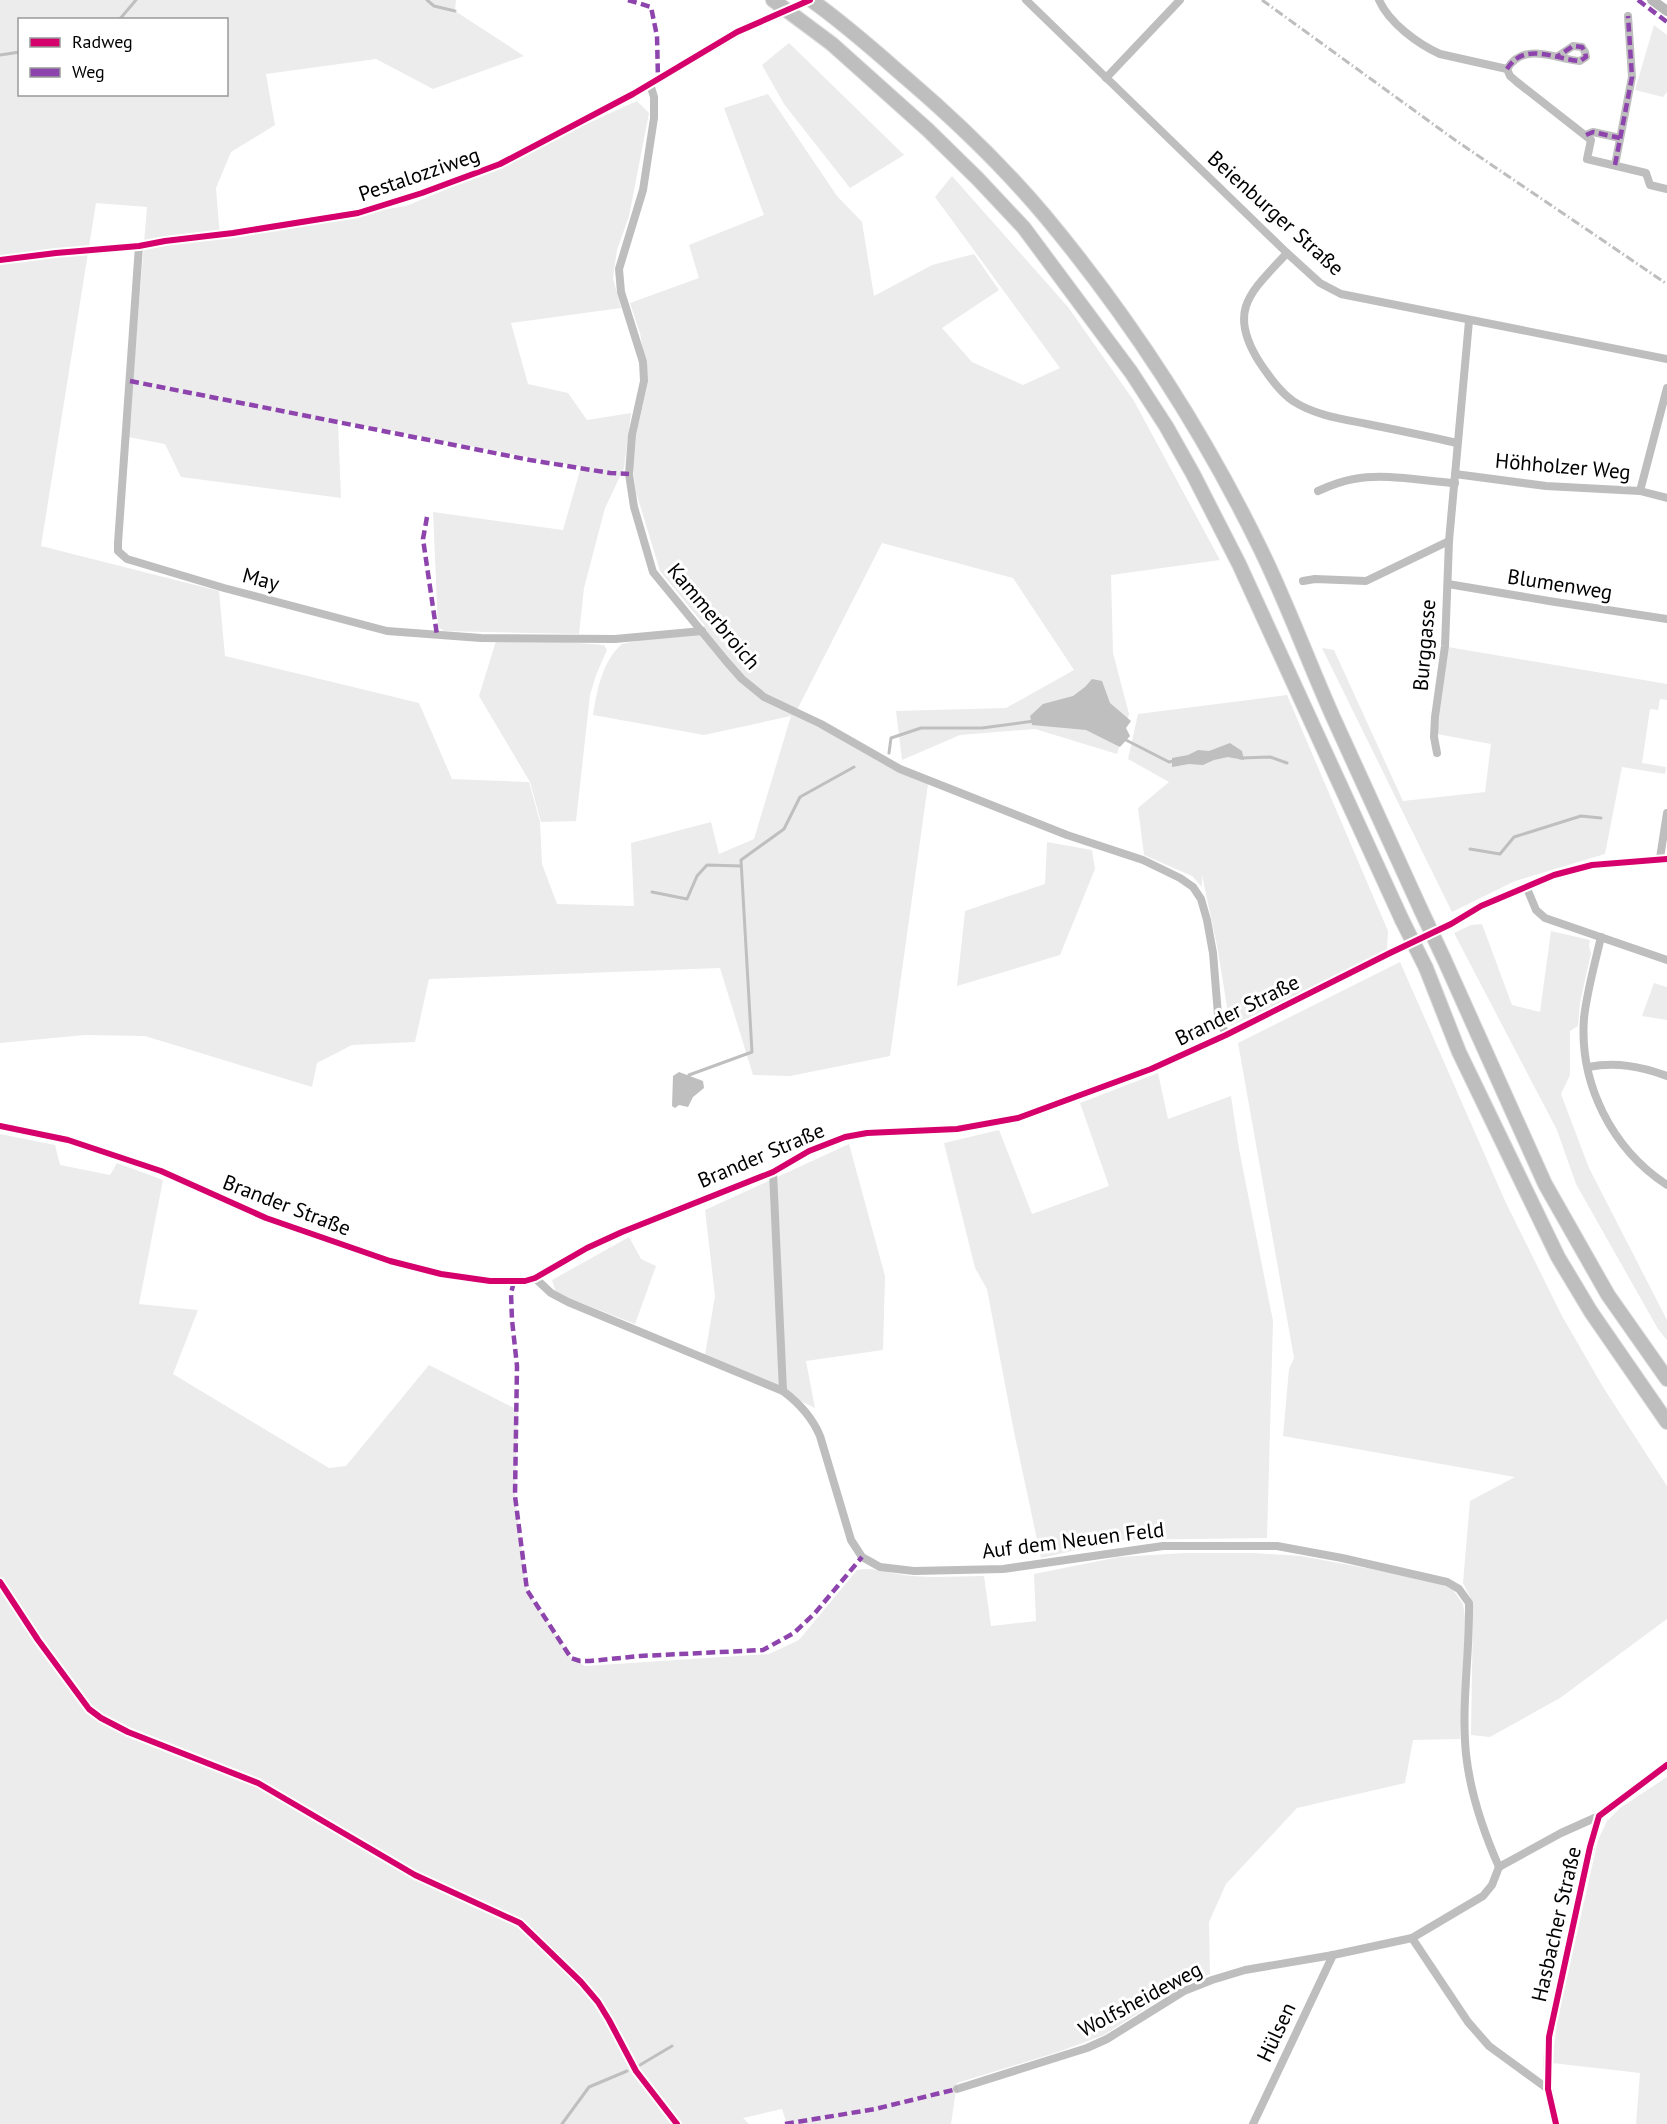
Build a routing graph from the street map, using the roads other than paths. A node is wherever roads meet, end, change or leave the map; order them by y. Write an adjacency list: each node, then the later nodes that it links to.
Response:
1 (773, 0): 49 (highway, bridge)
2 (811, 0): 12 (street, Pestalozziweg, bridge); 47 (highway, bridge)
3 (1026, 0): 11 (street, Beienburger Straße)
4 (1180, 0): 11 (street)
5 (1379, 0): 10 (street)
6 (1652, 0): 7 (main road)
7 (1667, 11)
8 (1628, 16): 14 (street)
9 (1558, 56): 10 (street)
10 (1507, 69): 13 (street)
11 (1107, 78): 18 (street, Beienburger Straße)
12 (650, 84): 17 (street, Pestalozziweg); 33 (street, Kammerbroich)
13 (1586, 135): 14 (street); 15 (street)
14 (1620, 138): 15 (street)
15 (1615, 165): 16 (street)
16 (1667, 189)
17 (139, 246): 19 (street, Pestalozziweg); 33 (street, May)
18 (1287, 253): 20 (street, Beienburger Straße); 23 (street)
19 (0, 260)
20 (1469, 321): 21 (street, Beienburger Straße); 23 (street, Burggasse)
21 (1667, 359)
22 (1667, 388): 26 (street)
23 (1457, 443): 24 (street, Burggasse)
24 (1455, 474): 25 (street, Burggasse); 26 (street, Höhholzer Weg)
25 (1455, 483): 27 (street); 29 (street, Burggasse)
26 (1640, 491): 28 (street, Höhholzer Weg)
27 (1318, 492)
28 (1667, 498)
29 (1449, 541): 30 (street); 31 (street, Burggasse)
30 (1303, 581)
31 (1448, 584): 32 (street, Blumenweg); 34 (street, Burggasse)
32 (1667, 619)
33 (702, 631): 40 (street, Kammerbroich)
34 (1437, 753)
35 (1667, 813): 36 (street)
36 (1664, 859): 37 (street, Brander Straße)
37 (1526, 886): 38 (street); 40 (street, Brander Straße)
38 (1601, 937): 39 (street); 41 (street)
39 (1667, 960)
40 (1226, 1035): 44 (street, Brander Straße)
41 (1588, 1066): 42 (street); 45 (street)
42 (1667, 1076)
43 (0, 1126): 46 (street, Brander Straße)
44 (773, 1172): 46 (street, Brander Straße); 48 (street)
45 (1667, 1185)
46 (535, 1278): 48 (street, Auf dem Neuen Feld)
47 (1667, 1379)
48 (783, 1391): 52 (street, Auf dem Neuen Feld)
49 (1667, 1422)
50 (1667, 1765): 51 (street)
51 (1599, 1815): 52 (street); 56 (street, Hasbacher Straße)
52 (1500, 1868): 53 (street, Wolfsheideweg)
53 (1412, 1938): 54 (street, Wolfsheideweg); 56 (street)
54 (1332, 1955): 55 (street, Wolfsheideweg); 57 (street, Hülsen)
55 (957, 2089)
56 (1548, 2089): 58 (street, Hasbacher Straße)
57 (1253, 2124)
58 (1556, 2124)

